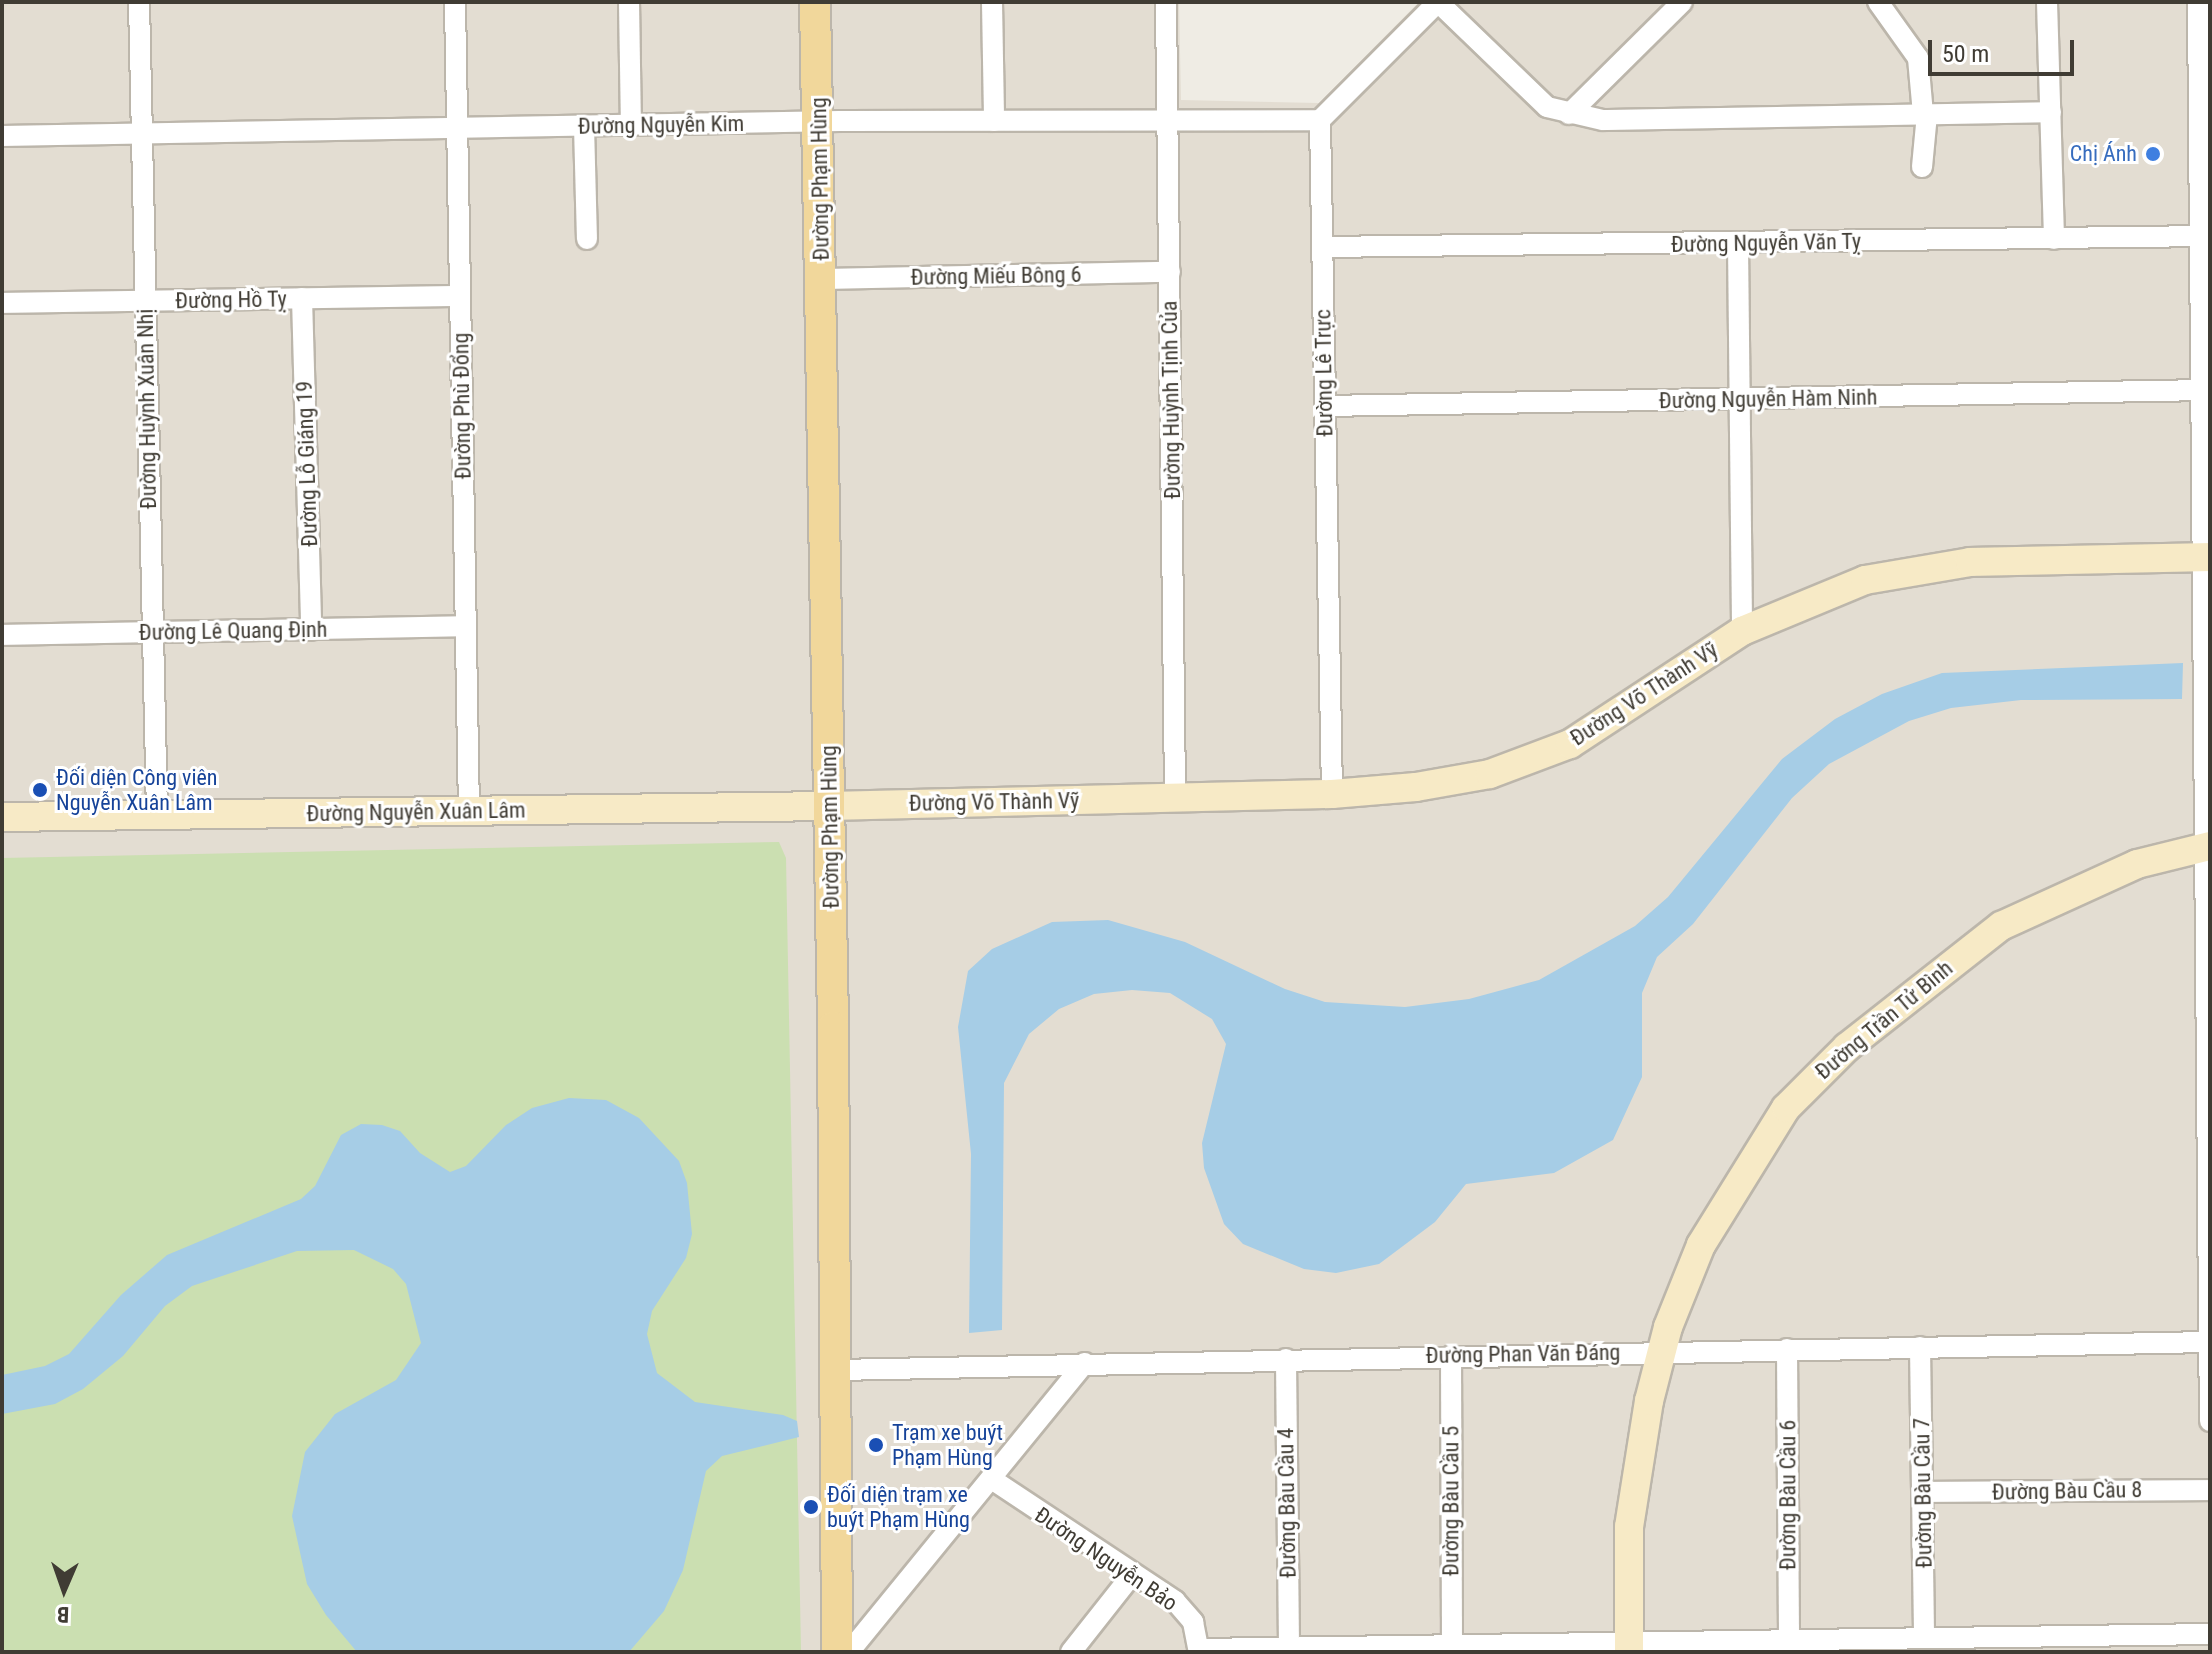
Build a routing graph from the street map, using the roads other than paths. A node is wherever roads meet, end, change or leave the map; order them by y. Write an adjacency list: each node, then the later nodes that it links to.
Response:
1 (139, 2): 23 (street, Đường Huỳnh Xuân Nhị)
2 (455, 2): 22 (street, Đường Phù Đổng)
3 (629, 2): 20 (street)
4 (815, 2): 18 (main road, Đường Phạm Hùng)
5 (992, 2): 19 (street)
6 (1166, 2): 16 (street, Đường Huỳnh Tịnh Của)
7 (1438, 2): 14 (street); 17 (street)
8 (1682, 2): 14 (street)
9 (1878, 2): 15 (street)
10 (2047, 2): 13 (street)
11 (2198, 2): 12 (street)
12 (2205, 84): 26 (street)
13 (2051, 112): 15 (street); 28 (street)
14 (1569, 114): 15 (street)
15 (1925, 114): 25 (street)
16 (1169, 120): 17 (street, Đường Nguyễn Kim); 19 (street, Đường Nguyễn Kim); 31 (street, Đường Huỳnh Tịnh Của)
17 (1320, 120): 30 (street, Đường Lê Trực)
18 (819, 121): 19 (street, Đường Nguyễn Kim); 20 (street, Đường Nguyễn Kim); 32 (main road, Đường Phạm Hùng)
19 (994, 121)
20 (631, 125): 21 (street, Đường Nguyễn Kim)
21 (584, 126): 22 (street, Đường Nguyễn Kim); 27 (street)
22 (457, 129): 23 (street, Đường Nguyễn Kim); 33 (street, Đường Phù Đổng)
23 (141, 135): 24 (street, Đường Nguyễn Kim); 35 (street, Đường Huỳnh Xuân Nhị)
24 (2, 136)
25 (1922, 167)
26 (2206, 236): 28 (street, Đường Nguyễn Văn Tỵ); 37 (street)
27 (587, 239)
28 (2054, 239): 29 (street, Đường Nguyễn Văn Tỵ)
29 (1738, 243): 30 (street, Đường Nguyễn Văn Tỵ); 38 (street)
30 (1322, 247): 39 (street, Đường Lê Trực)
31 (1170, 272): 32 (street, Đường Miếu Bông 6); 47 (street, Đường Huỳnh Tịnh Của)
32 (822, 279): 48 (main road, Đường Phạm Hùng)
33 (460, 296): 34 (street, Đường Hồ Tỵ); 41 (street, Đường Phù Đổng)
34 (302, 298): 35 (street, Đường Hồ Tỵ); 42 (street, Đường Lỗ Giáng 19)
35 (145, 301): 36 (street, Đường Hồ Tỵ); 44 (street, Đường Huỳnh Xuân Nhị)
36 (2, 303)
37 (2207, 390): 38 (street, Đường Nguyễn Hàm Ninh); 40 (street)
38 (1741, 399): 39 (street, Đường Nguyễn Hàm Ninh); 43 (street)
39 (1325, 406): 46 (street, Đường Lê Trực)
40 (2208, 558): 43 (street, Đường Võ Thành Vỹ); 52 (street)
41 (465, 626): 42 (street, Đường Lê Quang Định); 49 (street, Đường Phù Đổng)
42 (311, 630): 44 (street, Đường Lê Quang Định)
43 (1742, 631): 46 (street, Đường Võ Thành Vỹ)
44 (152, 633): 45 (street, Đường Lê Quang Định); 50 (street, Đường Huỳnh Xuân Nhị)
45 (2, 635)
46 (1332, 794): 47 (street, Đường Võ Thành Vỹ)
47 (1175, 798): 48 (street, Đường Võ Thành Vỹ)
48 (829, 806): 49 (street, Đường Nguyễn Xuân Lâm); 62 (main road, Đường Phạm Hùng)
49 (469, 811): 50 (street, Đường Nguyễn Xuân Lâm)
50 (157, 815): 51 (street, Đường Nguyễn Xuân Lâm)
51 (2, 817)
52 (2209, 846): 53 (street); 58 (street, Đường Trần Tử Bình)
53 (2209, 1000): 54 (street)
54 (2209, 1155): 55 (street)
55 (2209, 1342): 56 (street, Đường Phan Văn Đáng); 63 (street)
56 (1920, 1347): 57 (street, Đường Phan Văn Đáng); 66 (street, Đường Bàu Cầu 7)
57 (1787, 1349): 58 (street, Đường Phan Văn Đáng); 70 (street, Đường Bàu Cầu 6)
58 (1662, 1351): 59 (street, Đường Phan Văn Đáng); 73 (street, Đường Trần Tử Bình)
59 (1451, 1356): 60 (street, Đường Phan Văn Đáng); 71 (street, Đường Bàu Cầu 5)
60 (1286, 1359): 61 (street, Đường Phan Văn Đáng); 72 (street, Đường Bàu Cầu 4)
61 (1085, 1363): 62 (street, Đường Phan Văn Đáng); 64 (street)
62 (837, 1370): 75 (main road, Đường Phạm Hùng)
63 (2210, 1421)
64 (993, 1480): 67 (street, Đường Nguyễn Bảo); 76 (street)
65 (2210, 1490): 66 (street, Đường Bàu Cầu 8)
66 (1925, 1492): 69 (street, Đường Bàu Cầu 7)
67 (1131, 1576): 74 (street, Đường Nguyễn Bảo); 77 (street)
68 (2210, 1634): 69 (street)
69 (1924, 1638): 70 (street)
70 (1789, 1640): 73 (street)
71 (1452, 1645): 72 (street); 73 (street)
72 (1289, 1647): 74 (street)
73 (1629, 1647)
74 (1199, 1650)
75 (837, 1652)
76 (849, 1652)
77 (1071, 1652)

